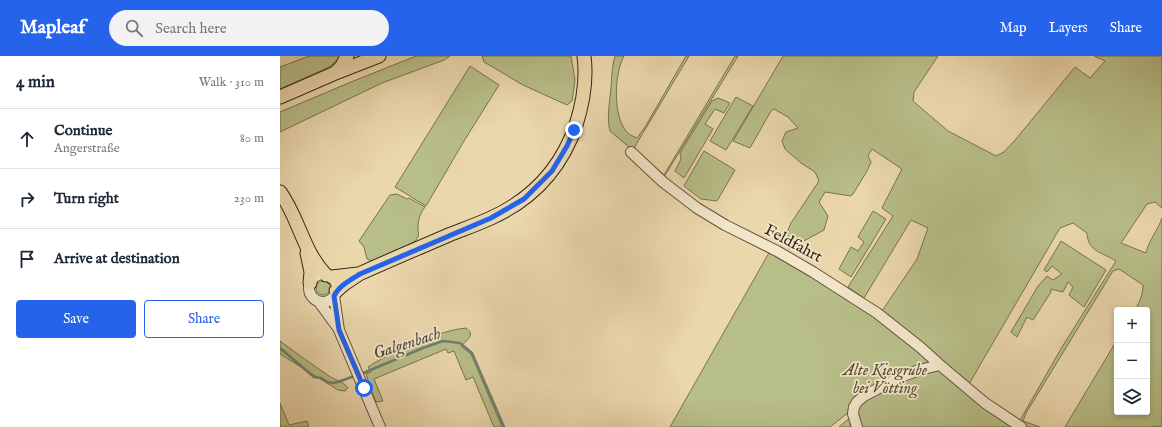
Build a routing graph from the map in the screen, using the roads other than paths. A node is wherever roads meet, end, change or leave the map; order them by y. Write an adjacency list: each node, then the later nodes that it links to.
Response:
1 (347, 56): 4 (main road)
2 (380, 56): 4 (main road)
3 (584, 56): 9 (main road)
4 (333, 74): 5 (main road)
5 (280, 97)
6 (631, 152): 15 (street, Feldfahrt)
7 (280, 192): 8 (main road)
8 (307, 248): 10 (main road); 11 (main road)
9 (360, 274): 10 (main road); 12 (main road)
10 (329, 276): 11 (street); 12 (street)
11 (310, 284): 13 (street)
12 (335, 293): 13 (street); 14 (street)
13 (319, 302): 14 (street)
14 (339, 330): 16 (street)
15 (940, 365): 17 (street); 18 (street, Feldfahrt)
16 (380, 427)
17 (857, 427)
18 (1021, 427)

